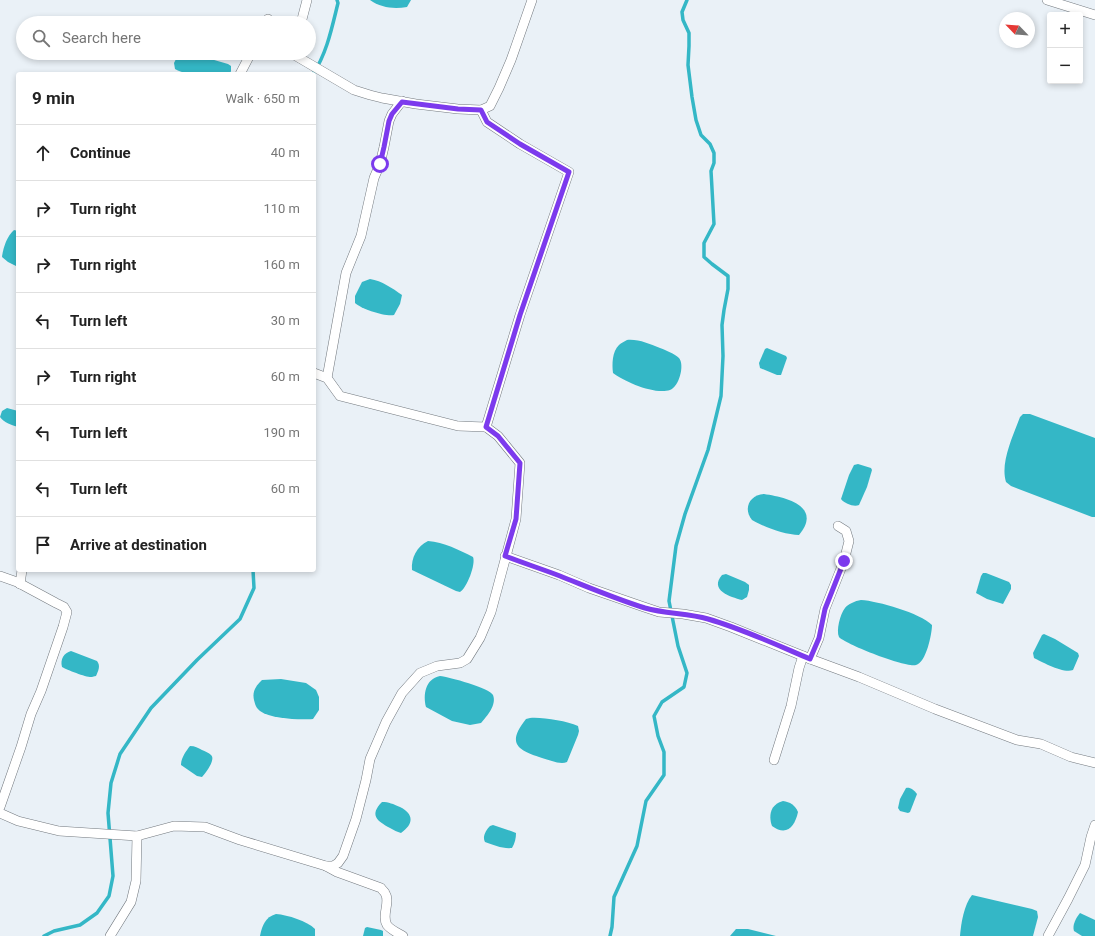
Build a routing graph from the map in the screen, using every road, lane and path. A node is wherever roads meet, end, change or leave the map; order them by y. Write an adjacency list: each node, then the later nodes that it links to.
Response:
1 (307, 0): 5 (street)
2 (532, 0): 10 (street)
3 (1047, 0): 4 (street)
4 (1095, 15)
5 (303, 16)
6 (247, 60): 8 (street)
7 (302, 60): 9 (street)
8 (241, 72)
9 (402, 102): 10 (street); 12 (street)
10 (481, 110): 13 (street)
11 (316, 374): 12 (street)
12 (327, 378): 13 (street)
13 (486, 427): 15 (street)
14 (838, 526): 19 (street)
15 (505, 556): 19 (street); 26 (street)
16 (22, 572): 18 (street)
17 (0, 576): 18 (street)
18 (20, 584): 22 (street)
19 (807, 658): 20 (street); 21 (street)
20 (774, 760)
21 (1095, 763)
22 (0, 807)
23 (0, 813): 25 (street)
24 (1095, 825): 29 (street)
25 (137, 836): 26 (street); 27 (street)
26 (326, 866): 28 (street)
27 (110, 936)
28 (403, 936)
29 (1048, 936)

